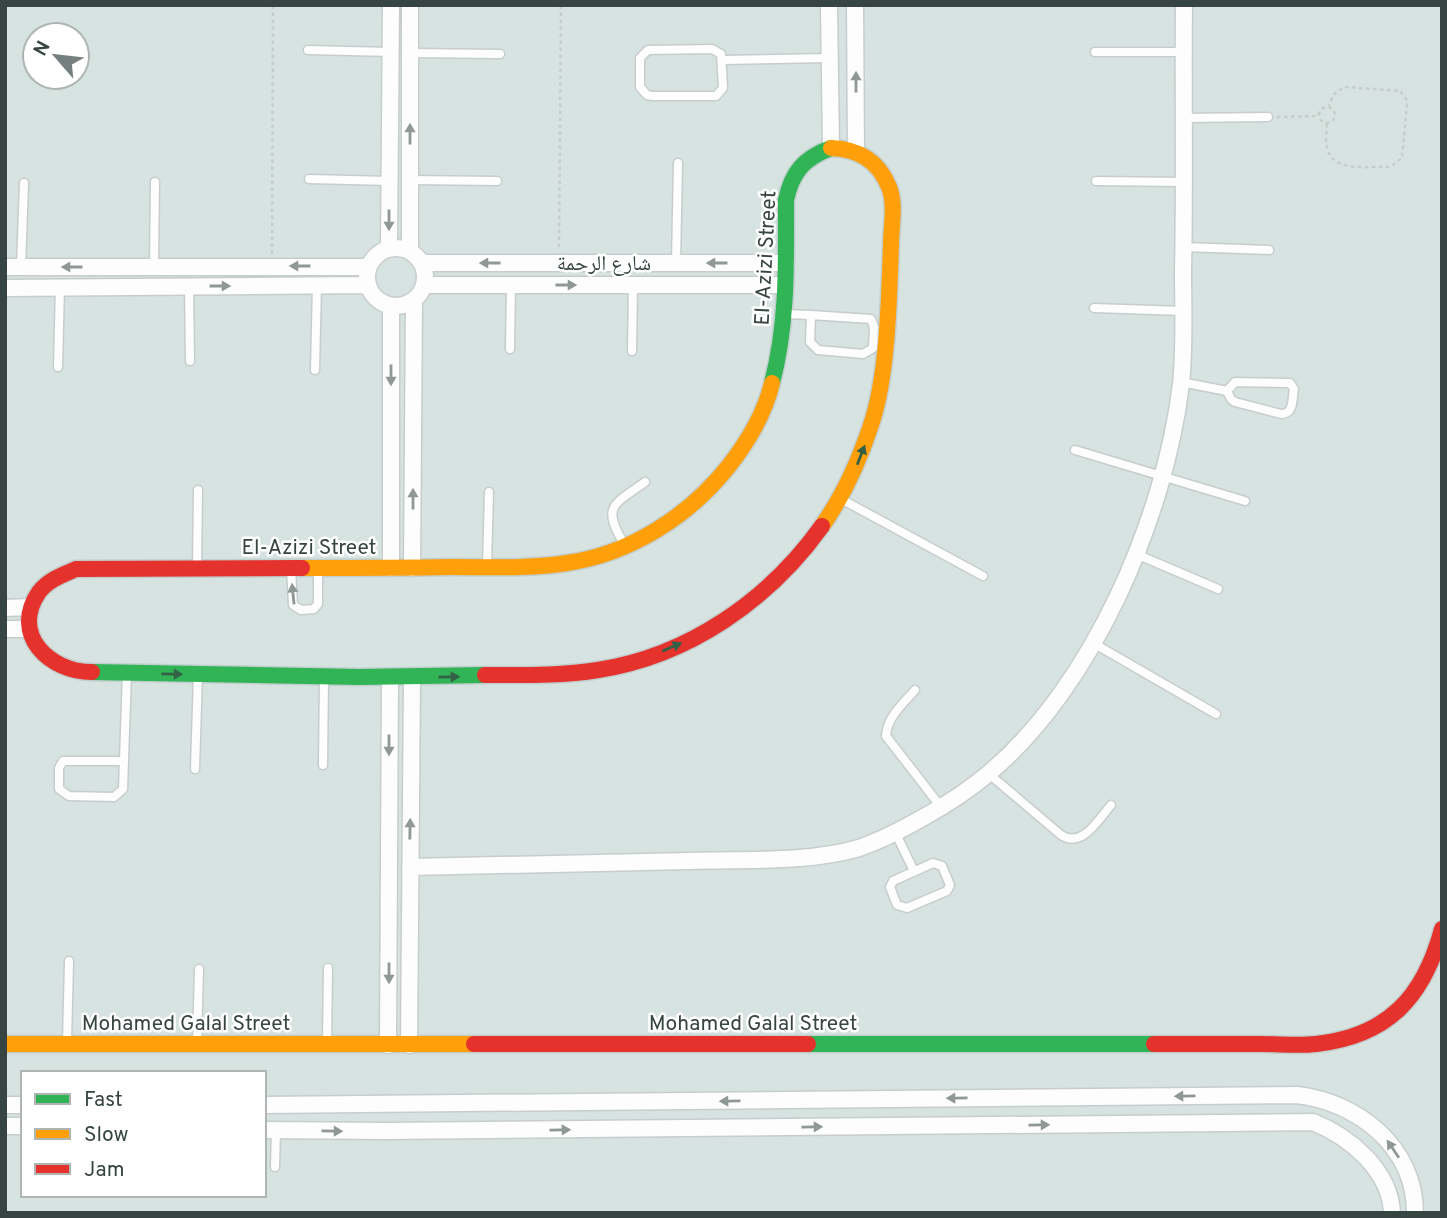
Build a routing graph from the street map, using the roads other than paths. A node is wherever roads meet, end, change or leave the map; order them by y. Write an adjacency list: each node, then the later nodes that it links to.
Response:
1 (391, 5): 7 (street)
2 (410, 5): 10 (street)
3 (829, 5): 12 (street)
4 (855, 5): 17 (street, one-way to 4)
5 (1184, 5): 9 (street)
6 (307, 50): 7 (lane)
7 (391, 52): 21 (street)
8 (1095, 52): 9 (lane)
9 (1184, 52): 15 (street)
10 (410, 53): 11 (lane); 20 (street, one-way to 10)
11 (500, 54)
12 (830, 58): 13 (lane); 16 (street)
13 (723, 60): 13 (lane)
14 (1268, 117): 15 (lane)
15 (1183, 118): 25 (street)
16 (831, 148): 17 (street); 33 (street, El-Azizi Street)
17 (856, 150): 64 (street, one-way to 17)
18 (678, 163): 32 (lane)
19 (309, 179): 21 (lane)
20 (410, 180): 22 (lane); 30 (street)
21 (390, 181): 28 (street, one-way to 28)
22 (498, 181)
23 (1097, 181): 25 (lane)
24 (155, 182): 34 (lane)
25 (1184, 182): 27 (street)
26 (24, 183): 35 (lane)
27 (1184, 247): 29 (lane); 49 (street)
28 (389, 248): 30 (street); 36 (street)
29 (1269, 250)
30 (410, 251): 31 (street)
31 (422, 263): 32 (street, شارع الرحمة, one-way to 31); 39 (street)
32 (676, 263): 33 (street, شارع الرحمة, one-way to 32)
33 (786, 263): 42 (street, El-Azizi Street)
34 (154, 266): 35 (street, one-way to 35); 36 (street, one-way to 34)
35 (13, 267)
36 (368, 267): 38 (street)
37 (317, 285): 38 (street); 43 (street, one-way to 37); 56 (lane)
38 (368, 285): 47 (street)
39 (424, 285): 40 (street, شارع الرحمة); 46 (street)
40 (511, 285): 41 (street, شارع الرحمة, one-way to 41); 52 (lane)
41 (633, 285): 42 (street, شارع الرحمة); 53 (lane)
42 (785, 285): 50 (street, El-Azizi Street)
43 (189, 286): 44 (street); 54 (lane)
44 (60, 287): 45 (street); 55 (lane)
45 (5, 288)
46 (414, 300): 47 (street); 72 (street, one-way to 46)
47 (391, 306): 71 (street, one-way to 71)
48 (1094, 308): 49 (lane)
49 (1183, 311): 57 (street)
50 (785, 314): 51 (lane); 66 (street, El-Azizi Street)
51 (811, 315): 51 (lane)
52 (510, 348)
53 (632, 351)
54 (190, 361)
55 (58, 367)
56 (315, 370)
57 (1181, 382): 58 (lane); 60 (street)
58 (1227, 391): 58 (lane)
59 (1075, 450): 60 (lane)
60 (1163, 475): 65 (lane); 67 (street)
61 (645, 482): 66 (lane)
62 (198, 490): 73 (lane)
63 (489, 492): 68 (lane)
64 (841, 499): 74 (lane); 85 (street, one-way to 64)
65 (1245, 500)
66 (626, 546): 68 (street, El-Azizi Street)
67 (1136, 554): 75 (lane); 80 (street)
68 (487, 567): 72 (street, El-Azizi Street)
69 (291, 568): 70 (street, El-Azizi Street); 70 (lane, one-way to 69); 73 (street, El-Azizi Street)
70 (318, 568): 71 (street, El-Azizi Street)
71 (391, 568): 72 (street, El-Azizi Street)
72 (412, 568)
73 (197, 569): 76 (street, El-Azizi Street)
74 (983, 576)
75 (1218, 589)
76 (31, 607): 77 (street); 79 (street)
77 (5, 608)
78 (5, 629): 79 (street)
79 (30, 629): 81 (street)
80 (1093, 643): 87 (lane); 91 (street)
81 (127, 673): 82 (street, one-way to 82); 88 (lane)
82 (198, 674): 83 (street); 90 (lane)
83 (324, 676): 84 (street); 89 (lane)
84 (390, 677): 85 (street); 105 (street, one-way to 105)
85 (412, 677): 95 (street, one-way to 85)
86 (915, 691): 93 (lane)
87 (1216, 714)
88 (124, 761): 88 (lane)
89 (323, 765)
90 (195, 769)
91 (989, 774): 92 (lane); 93 (street)
92 (1111, 805)
93 (941, 807): 94 (street)
94 (896, 834): 95 (street); 96 (lane)
95 (410, 867): 106 (street)
96 (914, 871): 96 (lane)
97 (1442, 929): 106 (street, Mohamed Galal Street)
98 (69, 961): 102 (lane)
99 (328, 968): 104 (lane)
100 (199, 969): 103 (lane)
101 (5, 1044): 102 (street, Mohamed Galal Street)
102 (67, 1044): 103 (street, Mohamed Galal Street)
103 (197, 1044): 104 (street, Mohamed Galal Street)
104 (327, 1045): 105 (street, Mohamed Galal Street)
105 (388, 1045): 106 (street, Mohamed Galal Street)
106 (409, 1045)
107 (266, 1104): 108 (street)
108 (387, 1104): 110 (street); 113 (street, one-way to 108)
109 (270, 1130): 110 (street, one-way to 110); 111 (lane)
110 (387, 1131): 112 (street, one-way to 112)
111 (275, 1167)
112 (1392, 1213)
113 (1415, 1213)

